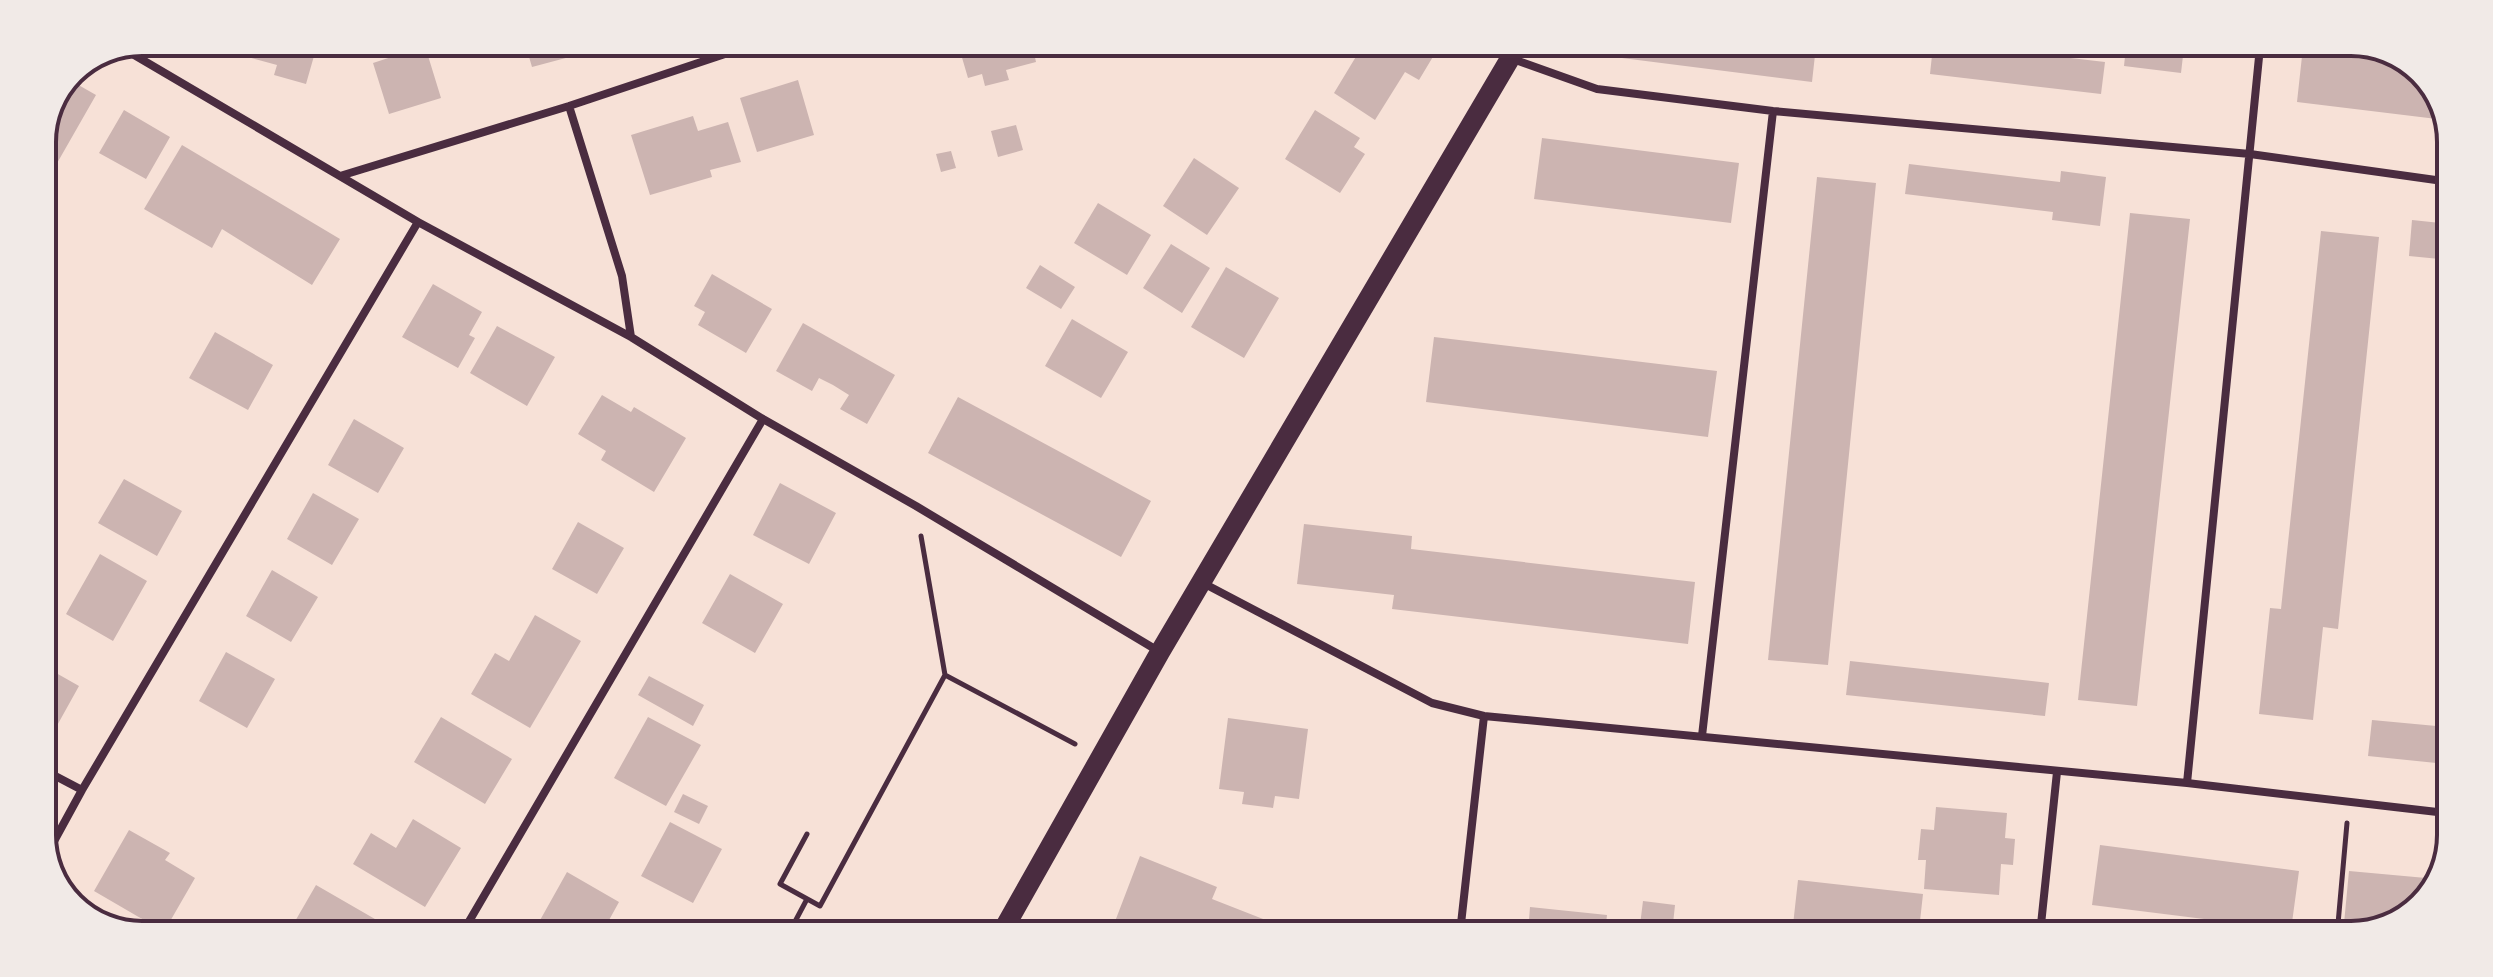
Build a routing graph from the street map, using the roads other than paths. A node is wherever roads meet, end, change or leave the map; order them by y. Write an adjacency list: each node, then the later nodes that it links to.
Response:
1 (718, 56): 6 (street)
2 (1512, 56): 15 (main road)
3 (1523, 56): 8 (street)
4 (2259, 56): 9 (street)
5 (137, 57): 10 (street)
6 (715, 57): 7 (street)
7 (569, 106): 10 (street); 13 (street)
8 (1773, 111): 9 (street); 18 (street)
9 (2250, 154): 11 (street); 21 (street)
10 (340, 176): 12 (street)
11 (2437, 180)
12 (418, 222): 13 (street); 22 (street)
13 (631, 337): 14 (street)
14 (763, 419): 16 (street); 25 (street)
15 (1203, 582): 16 (main road); 17 (street)
16 (1160, 652): 26 (main road)
17 (1484, 716): 18 (street); 27 (street)
18 (1702, 736): 19 (street)
19 (2057, 772): 21 (street); 28 (street)
20 (56, 776): 22 (street)
21 (2187, 783): 23 (street)
22 (82, 790): 24 (street)
23 (2437, 812)
24 (56, 838)
25 (469, 921)
26 (1008, 921)
27 (1461, 921)
28 (2041, 921)

